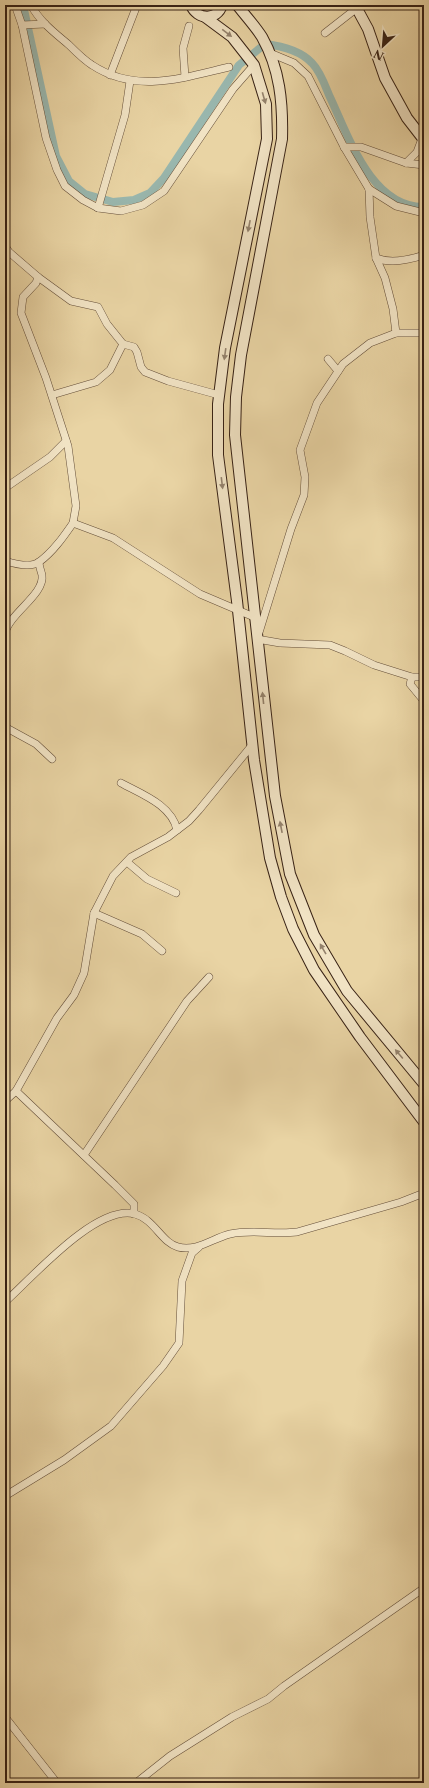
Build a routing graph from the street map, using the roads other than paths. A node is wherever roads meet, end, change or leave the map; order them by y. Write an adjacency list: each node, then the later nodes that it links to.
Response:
1 (15, 5): 11 (street)
2 (31, 5): 10 (street)
3 (137, 5): 17 (street)
4 (185, 5): 8 (main road)
5 (222, 5): 9 (main road)
6 (237, 5): 14 (main road)
7 (356, 6): 13 (street); 20 (main road)
8 (193, 8): 9 (main road)
9 (205, 17): 15 (main road, one-way to 15)
10 (45, 24): 11 (street); 17 (street)
11 (26, 25): 27 (street)
12 (189, 26): 18 (street)
13 (325, 33)
14 (270, 52): 21 (street); 46 (main road)
15 (250, 60): 27 (street); 39 (main road, one-way to 39)
16 (229, 67): 18 (street)
17 (110, 75): 19 (street)
18 (185, 77): 19 (street)
19 (130, 81): 27 (street)
20 (423, 138): 24 (street)
21 (344, 147): 24 (street); 26 (street)
22 (5, 152): 23 (street)
23 (5, 156)
24 (406, 163): 25 (street)
25 (424, 165)
26 (369, 189): 28 (street); 31 (street)
27 (100, 203)
28 (424, 213)
29 (5, 246): 32 (street)
30 (424, 255): 31 (street)
31 (376, 258): 33 (street)
32 (38, 278): 35 (street); 38 (street)
33 (396, 333): 34 (street); 37 (street)
34 (424, 333)
35 (123, 344): 38 (street); 39 (street)
36 (328, 359): 37 (street)
37 (338, 371): 48 (street)
38 (52, 395): 40 (street)
39 (219, 395): 45 (main road, one-way to 45)
40 (66, 441): 41 (street); 42 (street)
41 (5, 488)
42 (73, 523): 44 (street); 45 (street)
43 (5, 562): 44 (street)
44 (39, 562): 47 (street)
45 (238, 611): 46 (street); 53 (main road)
46 (254, 617): 48 (main road)
47 (5, 633)
48 (257, 639): 49 (street); 62 (main road, one-way to 48)
49 (412, 677): 50 (street); 51 (street)
50 (424, 677)
51 (424, 701)
52 (5, 727): 54 (street)
53 (252, 744): 56 (street); 65 (main road)
54 (52, 759)
55 (121, 783): 56 (street)
56 (177, 830): 57 (street)
57 (127, 862): 58 (street); 59 (street)
58 (176, 893)
59 (94, 913): 60 (street); 63 (street)
60 (162, 951)
61 (209, 977): 66 (street)
62 (424, 1084)
63 (16, 1091): 64 (street); 66 (street)
64 (5, 1102)
65 (424, 1122)
66 (84, 1155): 68 (street)
67 (424, 1193): 69 (street)
68 (134, 1214): 69 (street); 70 (street)
69 (199, 1246): 71 (street)
70 (5, 1302)
71 (5, 1496)
72 (424, 1588): 75 (street)
73 (5, 1717): 74 (street)
74 (57, 1783)
75 (136, 1783)

